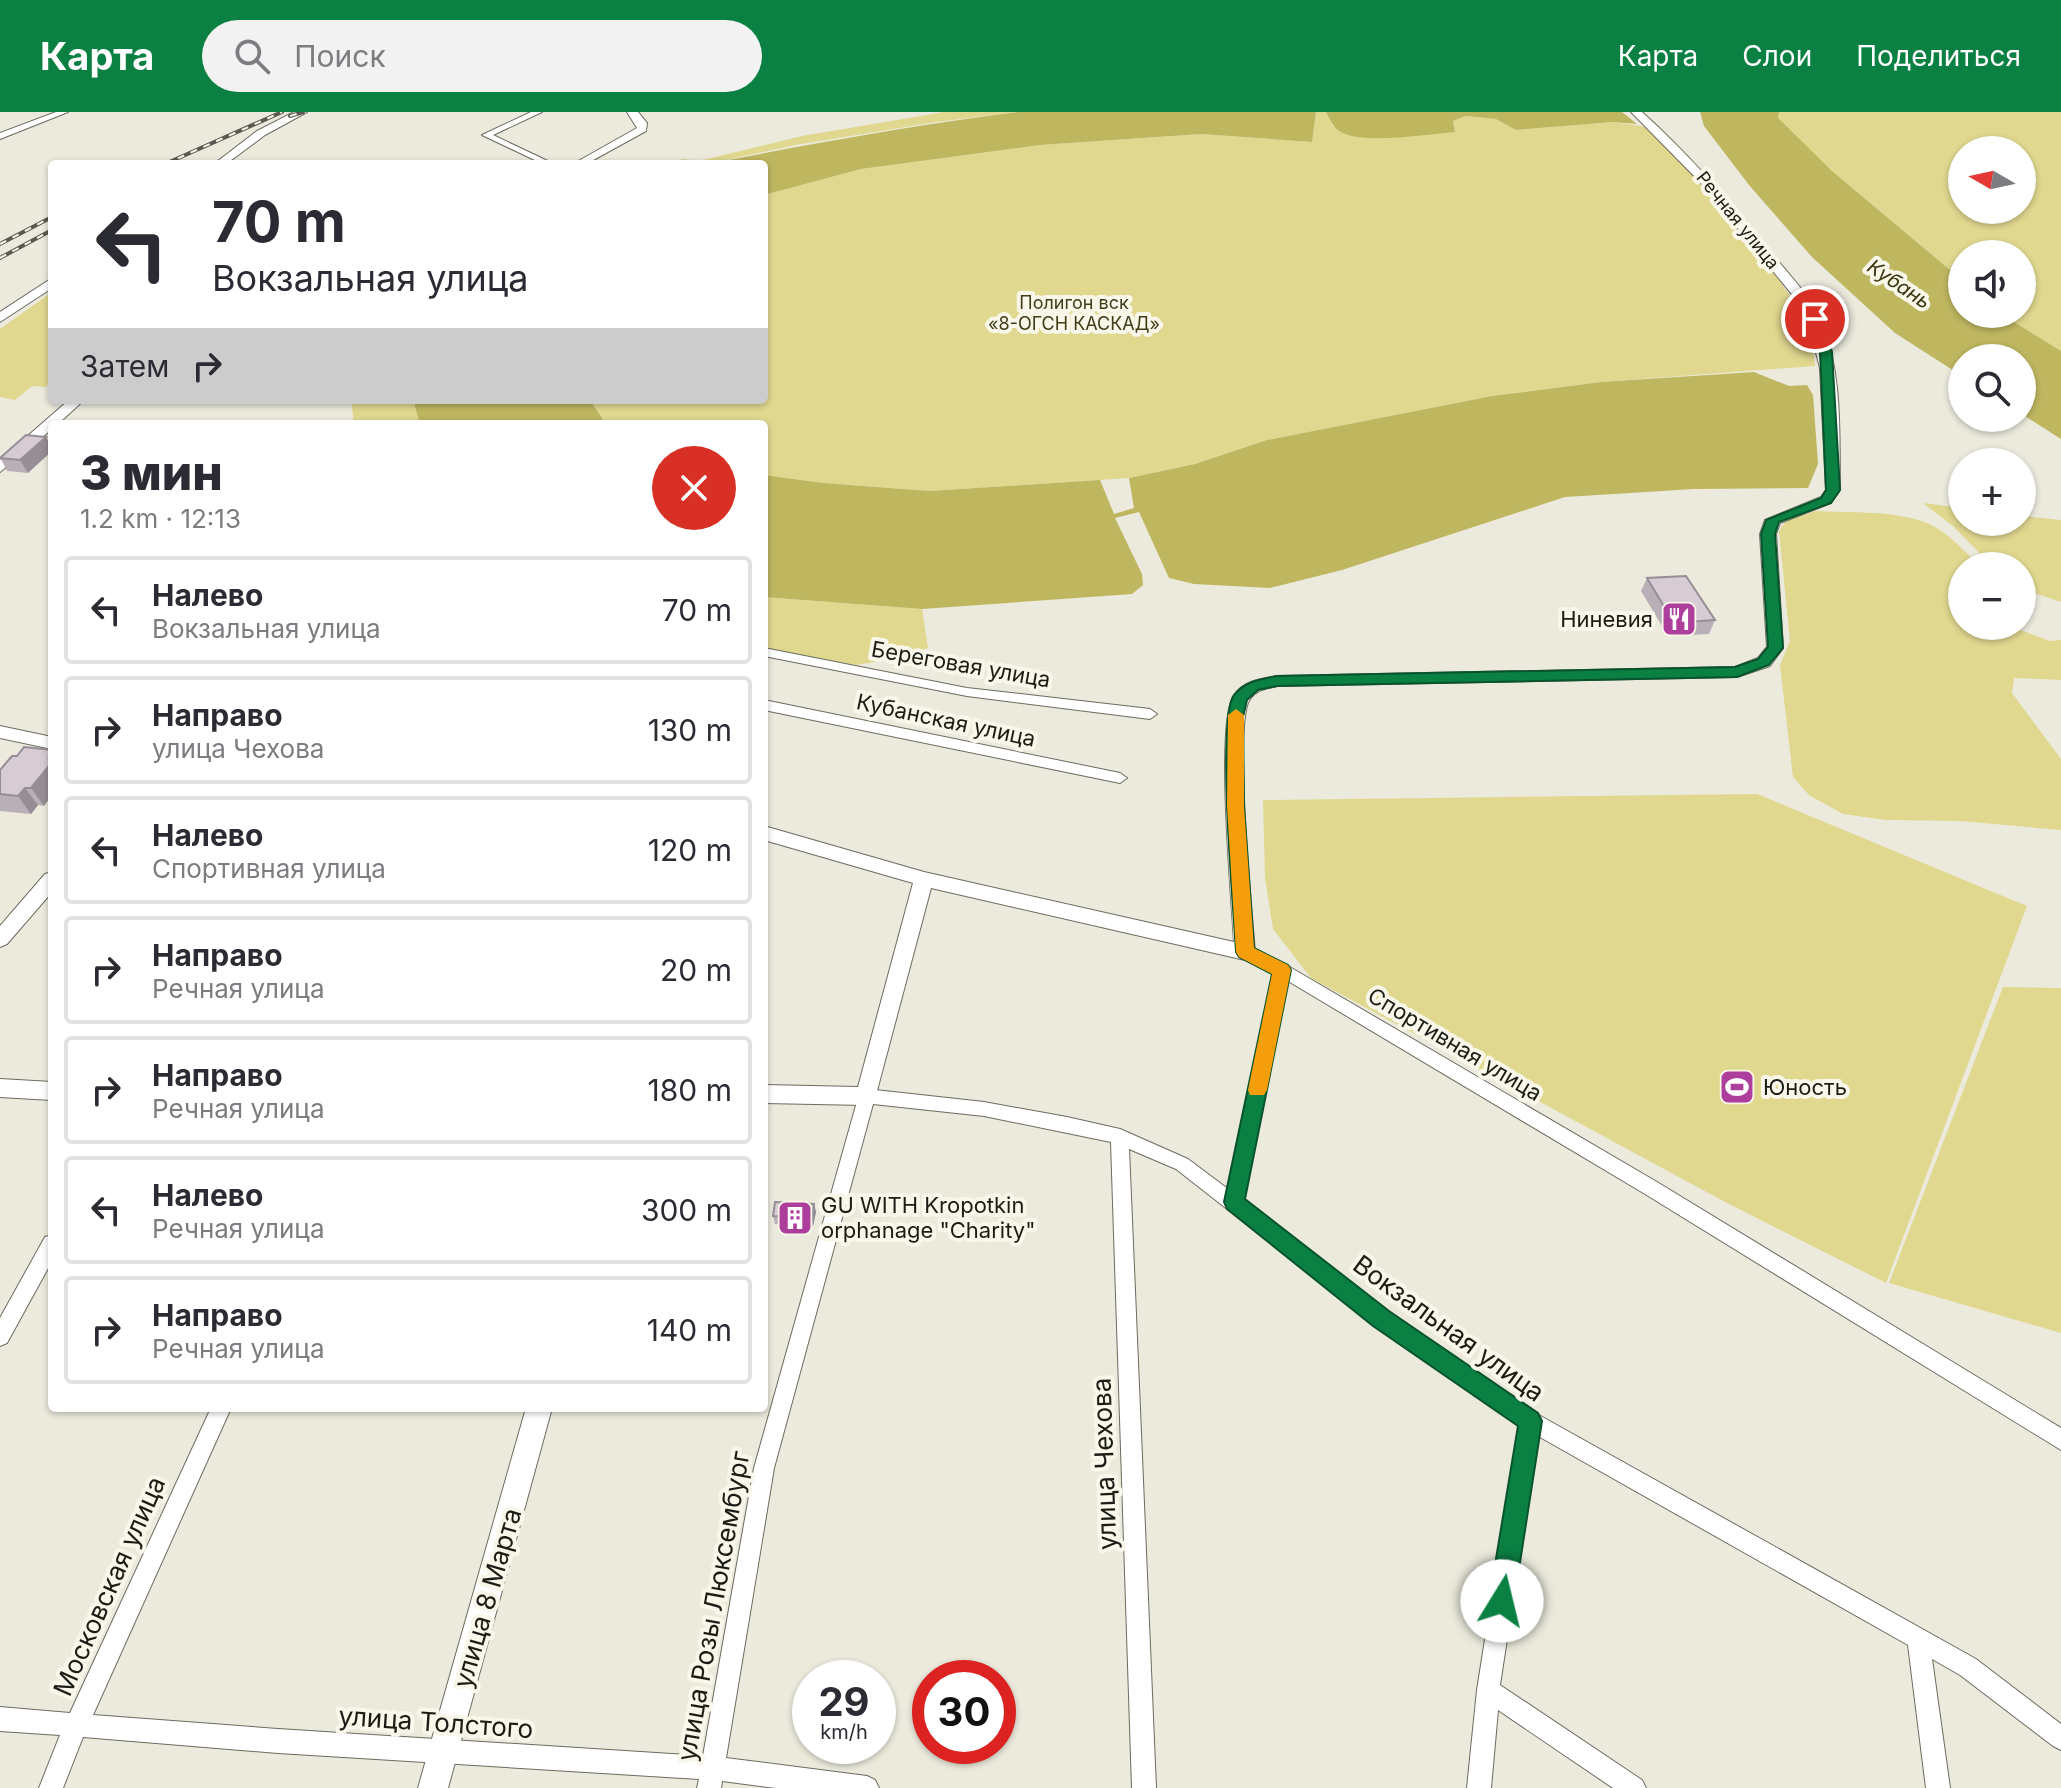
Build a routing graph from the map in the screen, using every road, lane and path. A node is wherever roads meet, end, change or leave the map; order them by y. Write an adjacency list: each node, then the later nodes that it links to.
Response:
1 (64, 112): 6 (street)
2 (302, 112): 7 (main road)
3 (538, 112): 8 (street)
4 (632, 112): 9 (main road)
5 (1636, 112): 26 (main road, Речная улица)
6 (0, 136)
7 (224, 160)
8 (541, 160)
9 (585, 160)
10 (48, 285): 11 (main road)
11 (0, 318)
12 (72, 404): 13 (main road)
13 (54, 420)
14 (48, 426): 15 (main road)
15 (0, 468)
16 (768, 653): 18 (street, Береговая улица)
17 (768, 706): 21 (street, Кубанская улица)
18 (1150, 714)
19 (0, 732): 20 (main road)
20 (48, 742)
21 (1120, 778)
22 (768, 834): 23 (main road, Спортивная улица)
23 (924, 879): 26 (main road, Спортивная улица); 31 (main road, улица Розы Люксембург)
24 (48, 884): 25 (main road)
25 (0, 939)
26 (1245, 952): 27 (street, Спортивная улица)
27 (1282, 970): 33 (street); 39 (street, Спортивная улица)
28 (0, 1088): 29 (main road)
29 (48, 1091)
30 (768, 1094): 31 (main road, Вокзальная улица)
31 (866, 1096): 32 (street, Вокзальная улица); 46 (street, улица Розы Люксембург)
32 (1120, 1137): 33 (street, Вокзальная улица); 50 (street, улица Чехова)
33 (1234, 1202): 38 (street, Вокзальная улица)
34 (48, 1250): 35 (street)
35 (0, 1337)
36 (219, 1412): 43 (street, Московская улица)
37 (538, 1412): 45 (main road, улица 8 Марта)
38 (1530, 1421): 40 (street, Вокзальная улица); 41 (street)
39 (2061, 1440)
40 (1918, 1639): 44 (street, Вокзальная улица); 53 (street)
41 (1488, 1690): 51 (street); 52 (street)
42 (0, 1719): 43 (street, улица Толстого)
43 (76, 1725): 45 (street, улица Толстого); 47 (street, Московская улица)
44 (2061, 1738)
45 (444, 1750): 46 (street, улица Толстого); 48 (main road, улица 8 Марта)
46 (710, 1778): 49 (street, улица Толстого)
47 (51, 1788)
48 (433, 1788)
49 (867, 1788)
50 (1144, 1788)
51 (1479, 1788)
52 (1634, 1788)
53 (1938, 1788)

